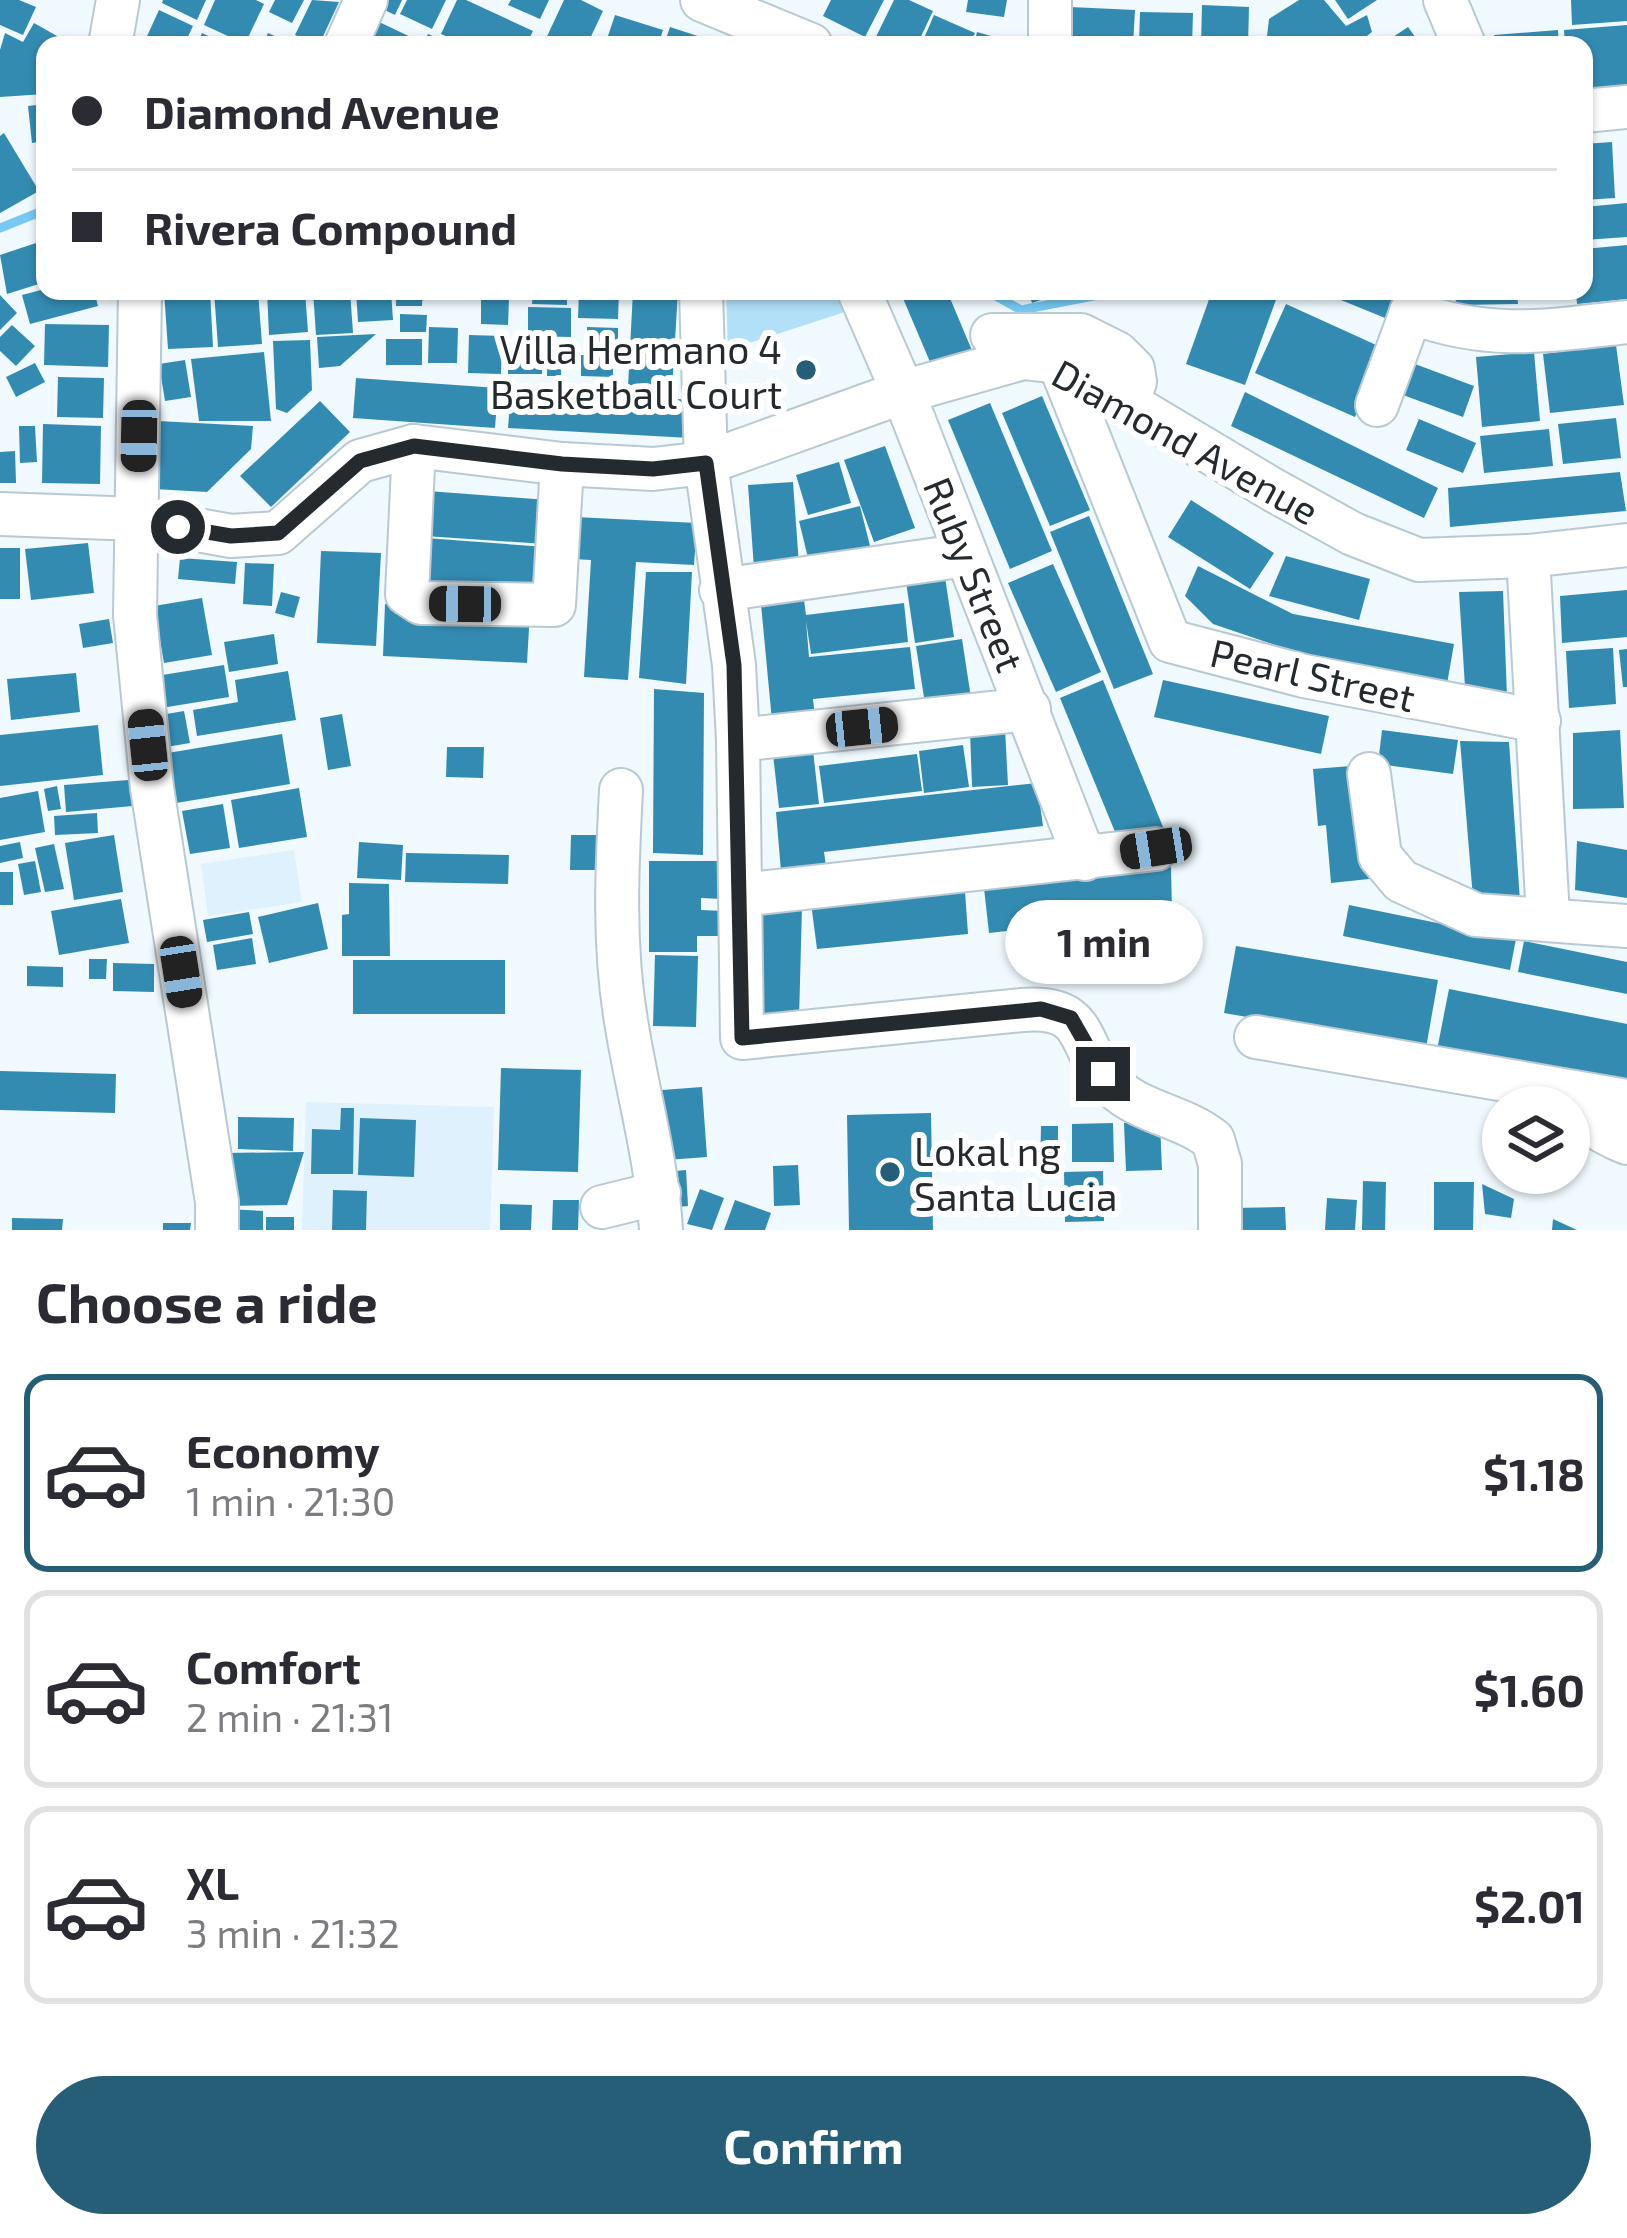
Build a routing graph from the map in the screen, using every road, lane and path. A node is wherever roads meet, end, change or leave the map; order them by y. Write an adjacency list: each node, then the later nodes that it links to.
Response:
1 (118, 0): 7 (street)
2 (366, 0): 8 (street)
3 (702, 0): 6 (street)
4 (1050, 0): 9 (street)
5 (1445, 0): 10 (street)
6 (796, 27)
7 (112, 36)
8 (350, 36)
9 (1050, 36)
10 (1460, 36)
11 (1627, 107): 12 (street)
12 (1593, 110)
13 (140, 300): 27 (street)
14 (701, 300): 24 (street)
15 (863, 300): 20 (street, Ruby Street)
16 (1415, 302): 17 (street); 22 (street)
17 (1627, 322)
18 (992, 335): 21 (street)
19 (1059, 362): 20 (street, Diamond Avenue); 21 (street, Diamond Avenue); 33 (street, Pearl Street)
20 (903, 392): 24 (street, Diamond Avenue); 29 (street, Ruby Street)
21 (1126, 399): 30 (street, Diamond Avenue)
22 (1377, 405)
23 (414, 446): 25 (street, Diamond Avenue); 25 (street); 27 (street, Diamond Avenue)
24 (706, 463): 25 (street, Diamond Avenue); 31 (street)
25 (562, 464)
26 (0, 514): 27 (street, Diamond Avenue)
27 (138, 519): 50 (street)
28 (1627, 545): 30 (street, Diamond Avenue)
29 (966, 555): 31 (street); 32 (street, Ruby Street)
30 (1528, 556): 33 (street)
31 (721, 590): 34 (street)
32 (1028, 709): 34 (street); 38 (street, Ruby Street)
33 (1539, 721): 40 (street)
34 (738, 740): 39 (street)
35 (1369, 774): 40 (street)
36 (621, 790): 49 (street)
37 (1156, 848): 38 (street)
38 (1085, 859): 39 (street)
39 (741, 895): 51 (street)
40 (1548, 917): 41 (street)
41 (1627, 926)
42 (1256, 1037): 43 (street)
43 (1538, 1086)
44 (1590, 1095): 45 (street)
45 (1627, 1101)
46 (1590, 1123): 47 (street)
47 (1627, 1144)
48 (602, 1208): 49 (street)
49 (660, 1212)
50 (218, 1230)
51 (1220, 1230)

